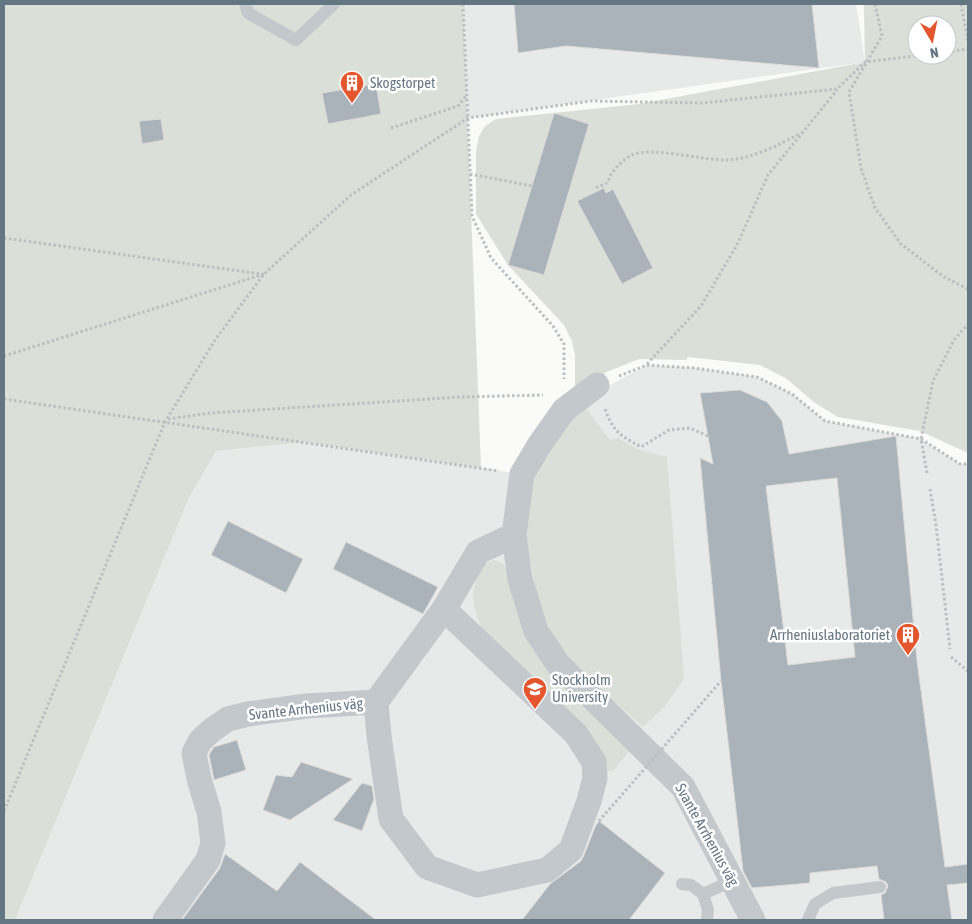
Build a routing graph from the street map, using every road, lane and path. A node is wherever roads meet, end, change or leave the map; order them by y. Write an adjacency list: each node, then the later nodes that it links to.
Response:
1 (245, 4): 2 (lane)
2 (334, 4)
3 (463, 4): 10 (path)
4 (874, 4): 8 (path)
5 (961, 4): 6 (path)
6 (968, 41)
7 (907, 57): 8 (path)
8 (865, 62): 9 (path); 19 (path)
9 (837, 89): 11 (path); 13 (path)
10 (467, 96): 11 (path); 12 (path)
11 (468, 118): 14 (path); 18 (path)
12 (391, 128)
13 (802, 132): 16 (path); 22 (path)
14 (470, 174): 15 (path); 25 (path)
15 (532, 186)
16 (596, 188)
17 (4, 238): 18 (path)
18 (264, 274): 21 (path); 26 (path)
19 (968, 289)
20 (968, 324): 28 (path)
21 (4, 356)
22 (647, 365): 23 (path); 28 (path)
23 (597, 385): 25 (street, Svante Arrhenius väg); 27 (path)
24 (4, 399): 26 (path)
25 (564, 402): 26 (path); 31 (street, Svante Arrhenius väg)
26 (166, 420): 31 (path); 40 (path)
27 (708, 436)
28 (921, 439): 29 (path); 30 (path)
29 (968, 464)
30 (927, 473)
31 (522, 474): 33 (street, Svante Arrhenius väg)
32 (930, 489): 35 (path)
33 (514, 535): 34 (street, Svante Arrhenius väg); 42 (street, Svante Arrhenius väg)
34 (444, 609): 39 (street, Svante Arrhenius väg); 39 (street, Svante Arrhenius väg)
35 (950, 649)
36 (951, 657): 37 (path)
37 (968, 671)
38 (721, 681): 41 (path, bridge)
39 (376, 702): 46 (street, Svante Arrhenius väg)
40 (4, 811)
41 (599, 821)
42 (732, 881): 45 (lane); 48 (street, Svante Arrhenius väg)
43 (682, 884): 45 (lane)
44 (880, 887): 49 (lane)
45 (702, 894): 47 (lane)
46 (165, 920)
47 (708, 920)
48 (753, 920)
49 (808, 920)

